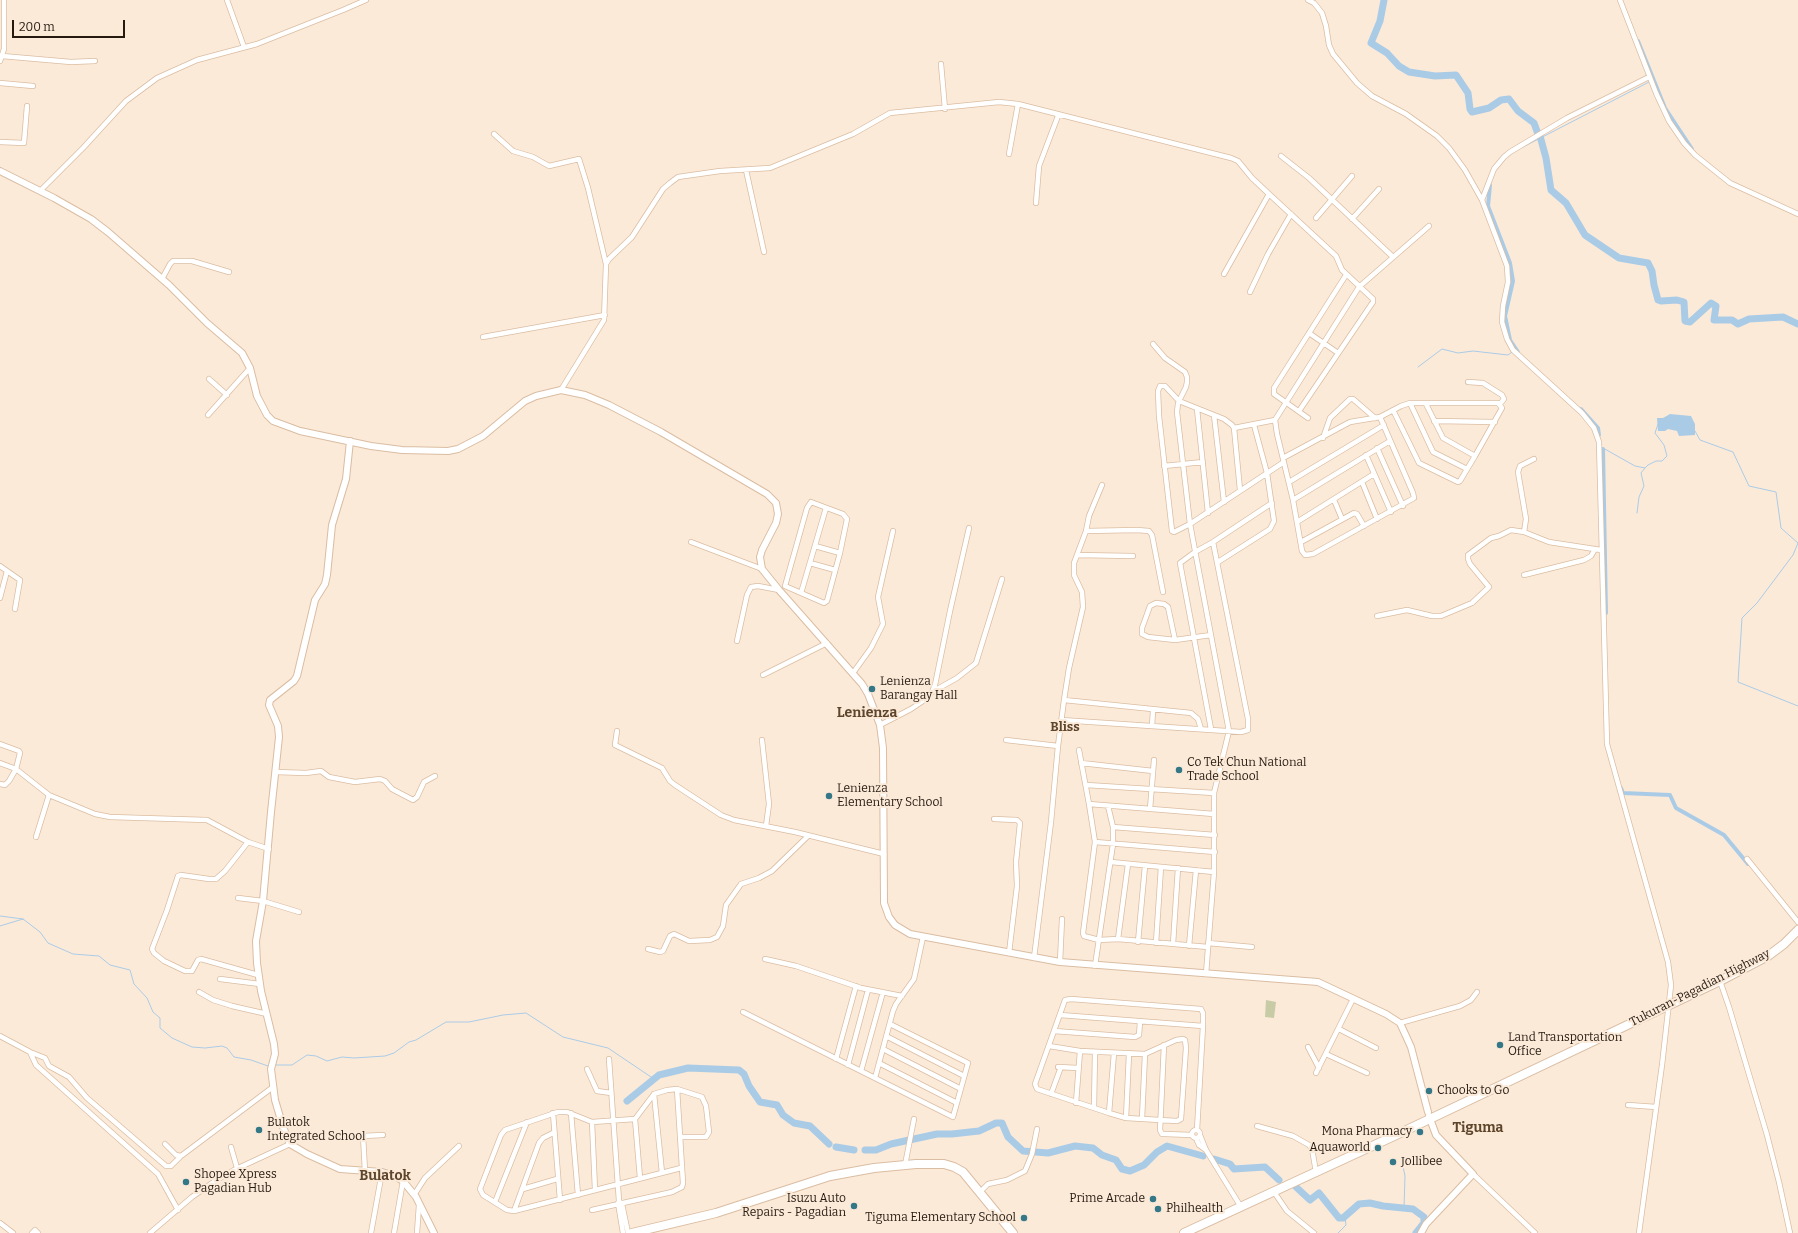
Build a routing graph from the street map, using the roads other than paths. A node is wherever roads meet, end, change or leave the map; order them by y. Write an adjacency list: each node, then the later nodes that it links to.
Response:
1 (4, 0): 7 (street)
2 (227, 0): 6 (street)
3 (366, 0): 6 (street)
4 (1308, 0): 29 (street)
5 (1620, 0): 11 (street)
6 (244, 47): 26 (street)
7 (2, 56): 8 (street); 9 (street)
8 (0, 61)
9 (95, 61)
10 (941, 64): 16 (street)
11 (1649, 77): 29 (street); 32 (street)
12 (0, 83): 13 (street)
13 (33, 86)
14 (1018, 104): 16 (street); 17 (street); 20 (street)
15 (27, 106): 19 (street)
16 (945, 108): 22 (street)
17 (1058, 116): 27 (street); 30 (street)
18 (494, 134): 38 (street)
19 (0, 142)
20 (1009, 154)
21 (1281, 156): 28 (street)
22 (746, 170): 36 (street); 38 (street)
23 (0, 171): 26 (street)
24 (1352, 176): 28 (street)
25 (1379, 189): 34 (street)
26 (40, 191): 42 (street)
27 (1269, 194): 31 (street); 40 (street)
28 (1333, 200): 33 (street); 34 (street)
29 (1482, 200): 114 (street)
30 (1036, 203)
31 (1291, 214): 41 (street); 44 (street)
32 (1798, 214)
33 (1316, 218)
34 (1352, 219): 37 (street)
35 (1429, 226): 37 (street)
36 (764, 252)
37 (1393, 257): 43 (street)
38 (606, 264): 45 (street)
39 (229, 272): 42 (street)
40 (1224, 274)
41 (1346, 275): 43 (street); 46 (street)
42 (162, 279): 51 (street)
43 (1359, 287): 48 (street); 50 (street)
44 (1250, 292)
45 (605, 315): 47 (street); 54 (street)
46 (1309, 333): 48 (street); 57 (street)
47 (483, 337)
48 (1324, 343): 50 (street); 57 (street)
49 (1153, 344): 56 (street)
50 (1338, 353): 63 (street)
51 (250, 368): 55 (street); 76 (street)
52 (209, 379): 55 (street)
53 (1468, 382): 60 (street)
54 (562, 390): 76 (street); 122 (street)
55 (227, 395): 64 (street)
56 (1179, 401): 61 (street); 83 (street); 84 (street)
57 (1286, 403): 63 (street); 68 (street)
58 (1410, 403): 59 (street); 62 (street); 85 (street)
59 (1426, 404): 60 (street); 69 (street)
60 (1500, 404): 70 (street)
61 (1197, 409): 65 (street); 82 (street)
62 (1393, 410): 66 (street); 85 (street)
63 (1299, 412): 67 (street)
64 (208, 415)
65 (1214, 415): 73 (street); 94 (street)
66 (1378, 417): 72 (street); 74 (street); 74 (street)
67 (1308, 418)
68 (1275, 420): 71 (street); 81 (street)
69 (1434, 421): 70 (street); 79 (street)
70 (1495, 422): 79 (street)
71 (1254, 425): 73 (street); 86 (street)
72 (1384, 425): 75 (street); 88 (street)
73 (1234, 428): 91 (street)
74 (1323, 438): 81 (street)
75 (1390, 441): 77 (street); 96 (street)
76 (350, 442): 161 (street)
77 (1378, 448): 78 (street); 96 (street)
78 (1366, 455): 87 (street); 92 (street)
79 (1475, 456): 85 (street)
80 (1534, 458): 108 (street)
81 (1284, 460): 86 (street); 88 (street)
82 (1203, 462): 83 (street); 99 (street)
83 (1183, 464): 84 (street); 103 (street)
84 (1164, 466): 103 (street)
85 (1468, 469)
86 (1267, 473): 91 (street); 95 (street)
87 (1374, 474): 89 (street); 98 (street)
88 (1289, 482): 92 (street)
89 (1362, 482): 93 (street); 100 (street)
90 (1102, 485): 106 (street)
91 (1240, 490): 94 (street)
92 (1293, 500): 102 (street)
93 (1334, 500): 101 (street); 102 (street)
94 (1224, 502): 99 (street)
95 (1272, 503): 110 (street); 119 (street)
96 (1403, 506): 98 (street)
97 (826, 508): 112 (street); 116 (street); 127 (street)
98 (1391, 512): 100 (street)
99 (1208, 513): 103 (street)
100 (1377, 519): 104 (street)
101 (1342, 520): 104 (street); 111 (street)
102 (1297, 522): 111 (street)
103 (1190, 524): 115 (street)
104 (1364, 526): 111 (street)
105 (969, 528): 141 (street)
106 (1086, 531): 117 (street); 128 (street)
107 (893, 532): 139 (street)
108 (1524, 532): 113 (street); 133 (street)
109 (691, 542): 122 (street)
110 (1213, 542): 115 (street); 119 (street)
111 (1301, 542)
112 (815, 546): 116 (street); 120 (street)
113 (1595, 549): 114 (street); 125 (street)
114 (1601, 550): 225 (street)
115 (1196, 552): 134 (street); 135 (street)
116 (840, 553): 123 (street)
117 (1076, 555): 118 (street); 142 (street)
118 (1133, 556)
119 (1218, 562): 150 (street)
120 (810, 563): 123 (street); 130 (street)
121 (0, 566): 124 (street)
122 (762, 569): 129 (street)
123 (835, 570): 130 (street)
124 (7, 571): 131 (street); 132 (street)
125 (1524, 576)
126 (1002, 579): 141 (street)
127 (787, 587): 129 (street); 130 (street)
128 (1163, 592)
129 (782, 593): 137 (street); 138 (street)
130 (801, 593)
131 (0, 598)
132 (15, 609)
133 (1377, 616)
134 (1211, 635): 135 (street); 150 (street)
135 (1193, 638): 136 (street); 148 (street)
136 (1175, 640): 136 (street)
137 (737, 641)
138 (827, 643): 139 (street); 140 (street)
139 (853, 672): 145 (street)
140 (763, 675)
141 (932, 692): 145 (street)
142 (1064, 700): 143 (street); 144 (street)
143 (1153, 711): 146 (street); 147 (street)
144 (1061, 720): 146 (street); 154 (street)
145 (880, 725): 183 (street)
146 (1152, 726): 147 (street)
147 (1201, 729): 148 (street)
148 (1211, 729): 150 (street)
149 (617, 731): 173 (street)
150 (1229, 731): 166 (street)
151 (762, 740): 173 (street)
152 (1006, 740): 154 (street)
153 (0, 744): 159 (street)
154 (1058, 746): 209 (street)
155 (1079, 750): 158 (street)
156 (1154, 760): 160 (street)
157 (0, 763): 159 (street)
158 (1081, 763): 160 (street); 164 (street)
159 (16, 769): 163 (street); 167 (street)
160 (1153, 771): 165 (street)
161 (275, 772): 162 (street); 181 (street)
162 (435, 776)
163 (0, 784)
164 (1086, 785): 165 (street); 168 (street)
165 (1152, 789): 166 (street); 170 (street)
166 (1214, 793): 171 (street)
167 (49, 795): 176 (street); 178 (street)
168 (1089, 804): 169 (street); 179 (street)
169 (1108, 806): 170 (street); 174 (street)
170 (1150, 809): 171 (street)
171 (1214, 814): 175 (street)
172 (994, 819): 208 (street)
173 (766, 826): 177 (street)
174 (1113, 827): 175 (street); 180 (street)
175 (1215, 835): 182 (street)
176 (36, 836)
177 (808, 836): 183 (street); 207 (street)
178 (248, 842): 181 (street); 214 (street)
179 (1095, 842): 180 (street); 200 (street)
180 (1113, 844): 182 (street); 185 (street)
181 (269, 849): 193 (street)
182 (1215, 852): 191 (street)
183 (884, 854): 198 (street)
184 (1747, 859): 196 (street)
185 (1111, 862): 186 (street); 200 (street)
186 (1128, 864): 187 (street); 199 (street)
187 (1145, 866): 188 (street); 201 (street)
188 (1161, 867): 189 (street); 202 (street)
189 (1178, 868): 190 (street); 203 (street)
190 (1196, 870): 191 (street); 205 (street)
191 (1214, 872): 204 (street)
192 (238, 898): 193 (street)
193 (263, 901): 194 (street); 214 (street)
194 (299, 912)
195 (1062, 919): 211 (street)
196 (1798, 922)
197 (1798, 930): 216 (highway, Tukuran-Pagadian Highway)
198 (923, 937): 208 (street); 223 (street)
199 (1118, 939): 200 (street); 201 (street)
200 (1100, 940): 212 (street)
201 (1138, 942): 202 (street)
202 (1156, 943): 203 (street)
203 (1173, 944): 205 (street)
204 (1208, 945): 205 (street); 206 (street); 213 (street)
205 (1189, 946)
206 (1252, 947)
207 (648, 949)
208 (1009, 953): 209 (street)
209 (1034, 958): 211 (street)
210 (765, 959): 218 (street)
211 (1060, 962): 212 (street)
212 (1096, 966): 213 (street)
213 (1206, 974): 224 (street)
214 (258, 975): 217 (street)
215 (220, 979): 217 (street)
216 (1720, 981): 225 (highway, Tukuran-Pagadian Highway); 337 (street)
217 (260, 984): 227 (street)
218 (856, 986): 219 (street); 250 (street)
219 (868, 990): 221 (street); 252 (street)
220 (199, 992): 227 (street)
221 (883, 992): 223 (street); 255 (street)
222 (1477, 992): 230 (street)
223 (902, 996): 231 (street)
224 (1353, 999): 230 (street); 233 (street)
225 (1670, 1005): 268 (street); 273 (highway, Tukuran-Pagadian Highway)
226 (743, 1012): 250 (street)
227 (267, 1014): 259 (street)
228 (1060, 1015): 229 (street); 232 (street); 234 (street)
229 (1140, 1022): 232 (street); 234 (street)
230 (1400, 1023): 273 (street)
231 (890, 1024): 236 (street); 257 (street)
232 (1203, 1026): 286 (street)
233 (1339, 1029): 240 (street); 248 (street)
234 (1054, 1031): 238 (street)
235 (0, 1036): 243 (street)
236 (886, 1036): 241 (street); 257 (street)
237 (1164, 1045): 247 (street); 278 (street); 278 (street)
238 (1049, 1046): 242 (street); 264 (street)
239 (1308, 1047): 248 (street)
240 (1376, 1048)
241 (882, 1049): 251 (street); 261 (street)
242 (1080, 1051): 244 (street); 253 (street)
243 (30, 1052): 292 (street); 316 (street)
244 (1095, 1052): 245 (street); 269 (street)
245 (1114, 1053): 246 (street); 270 (street)
246 (1129, 1054): 247 (street); 275 (street)
247 (1145, 1054): 277 (street)
248 (1326, 1054): 256 (street)
249 (610, 1059): 262 (street)
250 (836, 1059): 252 (street)
251 (878, 1064): 258 (street); 265 (street)
252 (848, 1065): 255 (street)
253 (1078, 1068): 264 (street); 266 (street)
254 (587, 1069): 262 (street)
255 (861, 1071): 258 (street)
256 (1367, 1073)
257 (964, 1076): 261 (street)
258 (874, 1078): 265 (street)
259 (273, 1087): 289 (street); 292 (street)
260 (678, 1089): 263 (street); 287 (street); 287 (street)
261 (961, 1089): 265 (street)
262 (611, 1093): 279 (street)
263 (654, 1094): 274 (street); 299 (street)
264 (1051, 1094): 266 (street)
265 (957, 1103)
266 (1076, 1103): 269 (street)
267 (1628, 1105): 268 (street)
268 (1656, 1107): 336 (street)
269 (1094, 1108): 270 (street)
270 (1109, 1113): 275 (street)
271 (553, 1114): 272 (street); 280 (street); 284 (street)
272 (571, 1114): 281 (street); 309 (street)
273 (1429, 1116): 298 (highway, Tukuran-Pagadian Highway); 300 (street)
274 (635, 1118): 279 (street); 301 (street)
275 (1126, 1118): 277 (street)
276 (914, 1119): 293 (street)
277 (1142, 1119): 278 (street)
278 (1160, 1120): 286 (street)
279 (614, 1121): 281 (street); 304 (street)
280 (527, 1122): 313 (street); 313 (street)
281 (592, 1122): 306 (street)
282 (1257, 1126): 298 (street)
283 (1037, 1129): 307 (street)
284 (554, 1133): 302 (street); 305 (street)
285 (382, 1135): 296 (street)
286 (1196, 1136): 315 (street)
287 (680, 1137): 295 (street)
288 (165, 1144): 292 (street)
289 (290, 1144): 294 (street); 296 (street)
290 (459, 1146): 310 (street)
291 (231, 1147): 294 (street)
292 (181, 1156)
293 (906, 1165): 307 (highway); 330 (highway)
294 (237, 1168): 316 (street)
295 (681, 1168): 299 (street); 314 (street)
296 (365, 1171): 297 (street)
297 (382, 1172): 303 (street); 324 (street)
298 (1316, 1172): 308 (highway, Tukuran-Pagadian Highway)
299 (662, 1173): 301 (street)
300 (1473, 1174): 334 (street); 335 (street)
301 (640, 1178): 304 (street)
302 (557, 1179): 305 (street); 311 (street)
303 (403, 1181): 310 (street); 325 (street)
304 (618, 1183): 306 (street); 314 (street)
305 (523, 1188): 318 (street)
306 (595, 1190): 309 (street)
307 (980, 1192): 331 (highway)
308 (1274, 1192): 315 (highway, Tukuran-Pagadian Highway); 333 (street)
309 (578, 1194): 311 (street)
310 (414, 1195): 312 (street)
311 (560, 1200): 318 (street)
312 (419, 1202): 326 (street); 327 (street)
313 (495, 1202): 318 (street)
314 (619, 1203): 317 (street); 328 (street); 329 (street)
315 (1241, 1207): 332 (highway, Tukuran-Pagadian Highway)
316 (178, 1210): 323 (street)
317 (592, 1210)
318 (514, 1211)
319 (0, 1223): 320 (street)
320 (13, 1233)
321 (32, 1233): 322 (street)
322 (38, 1233)
323 (150, 1233)
324 (371, 1233)
325 (394, 1233)
326 (417, 1233)
327 (434, 1233)
328 (623, 1233)
329 (628, 1233)
330 (632, 1233)
331 (1013, 1233)
332 (1184, 1233)
333 (1314, 1233)
334 (1421, 1233)
335 (1535, 1233)
336 (1639, 1233)
337 (1790, 1233)

